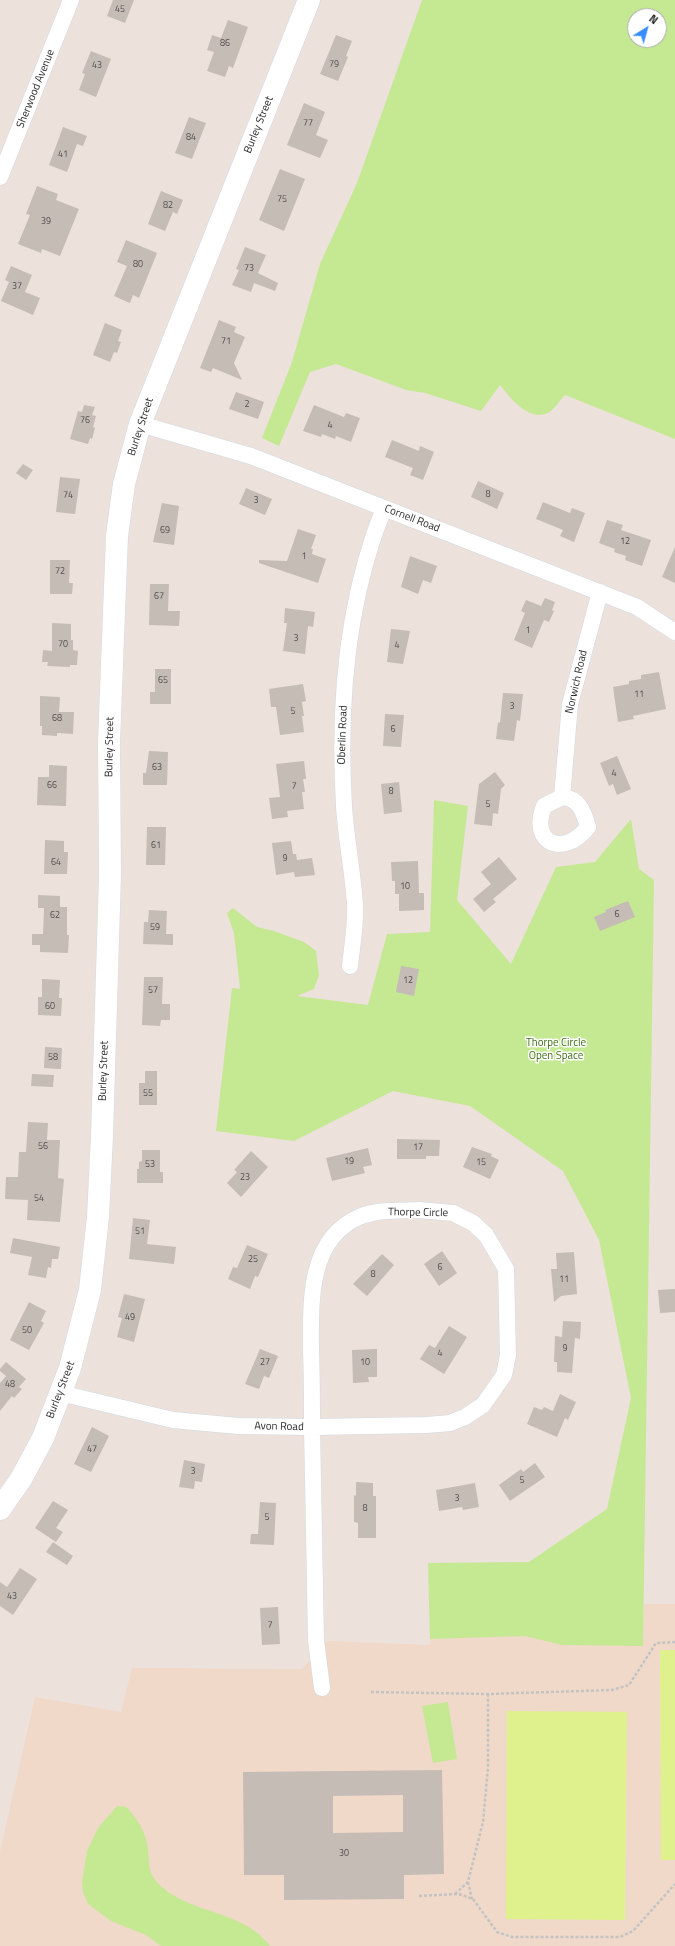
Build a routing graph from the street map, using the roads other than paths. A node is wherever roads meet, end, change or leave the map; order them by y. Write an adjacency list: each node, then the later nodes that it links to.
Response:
1 (71, 0): 3 (street, Sherwood Avenue)
2 (309, 0): 4 (main road, Burley Street)
3 (0, 177)
4 (140, 424): 5 (street, Cornell Road); 10 (main road, Burley Street)
5 (384, 508): 6 (street, Cornell Road); 9 (street, Oberlin Road)
6 (600, 592): 7 (street, Cornell Road); 8 (street, Norwich Road)
7 (675, 632)
8 (562, 797)
9 (350, 966)
10 (60, 1393): 11 (street, Avon Road); 12 (main road, Burley Street)
11 (312, 1427): 11 (street, Thorpe Circle); 14 (street, Avon Road)
12 (6, 1489): 13 (main road, Burley Street)
13 (0, 1510)
14 (322, 1688)

